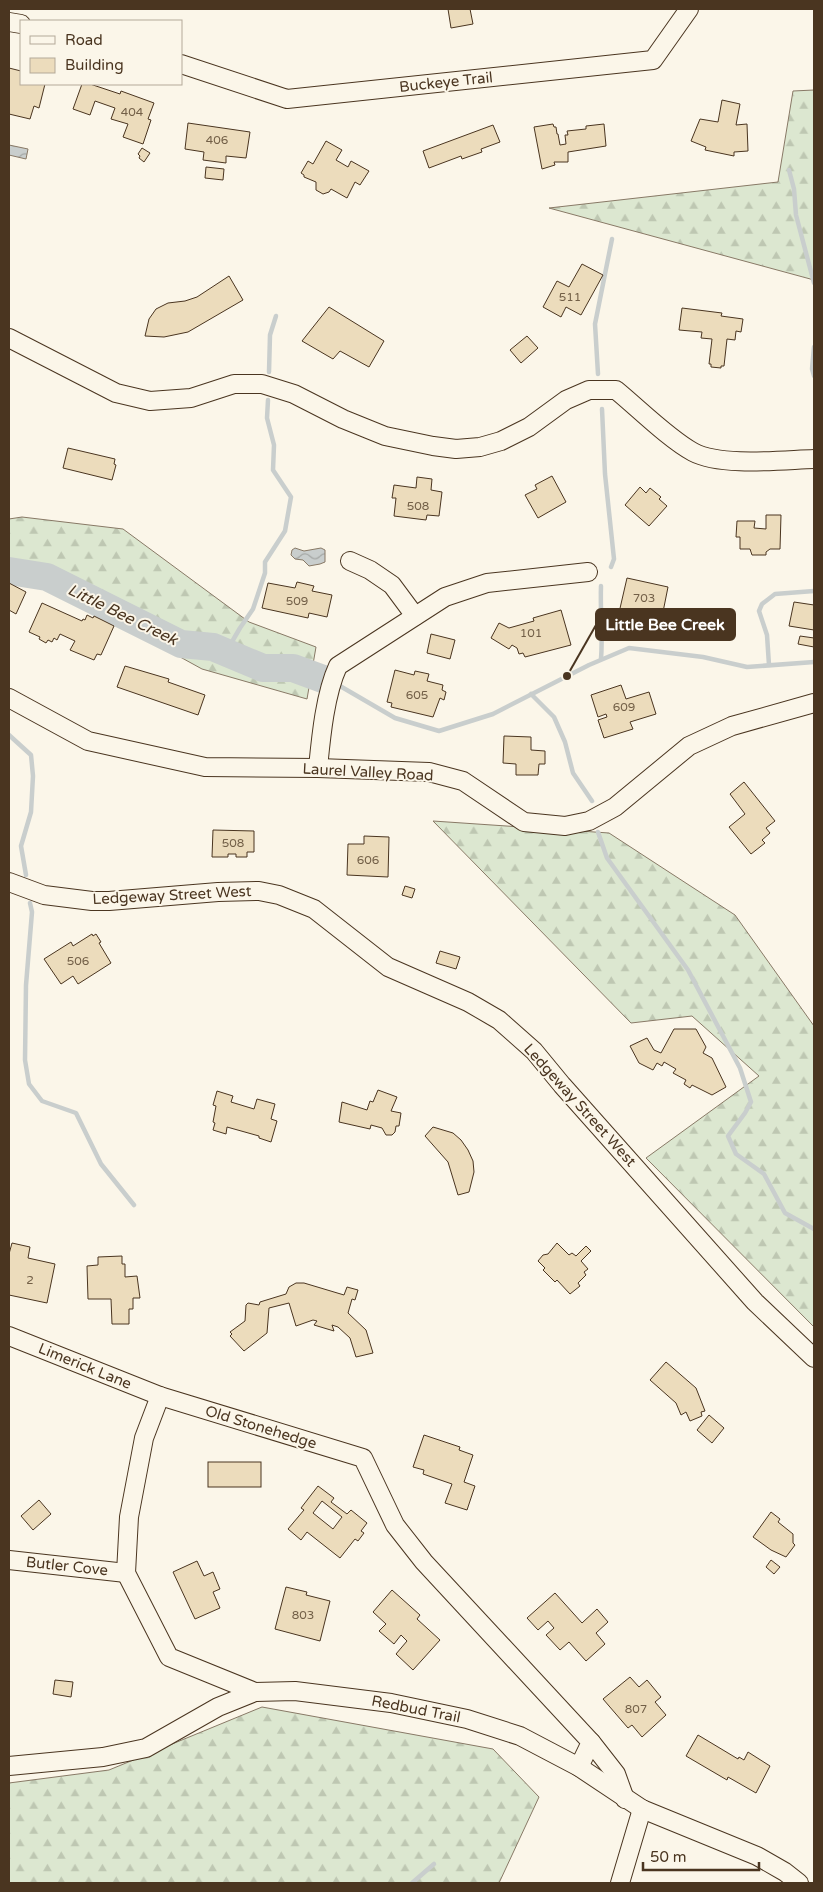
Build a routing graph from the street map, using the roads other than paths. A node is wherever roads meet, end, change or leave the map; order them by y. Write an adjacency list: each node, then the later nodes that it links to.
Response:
1 (689, 9): 2 (street, Buckeye Trail)
2 (182, 64)
3 (9, 338): 4 (street)
4 (814, 459)
5 (350, 561): 7 (street)
6 (588, 572): 7 (street)
7 (415, 616): 10 (street)
8 (9, 698): 10 (street, Laurel Valley Road)
9 (814, 703): 10 (street, Laurel Valley Road)
10 (318, 768)
11 (9, 882): 13 (street, Ledgeway Street West)
12 (9, 1336): 14 (street, Limerick Lane)
13 (814, 1358)
14 (160, 1396): 16 (street); 18 (street, Old Stonehedge)
15 (9, 1560): 16 (street, Butler Cove)
16 (126, 1573): 17 (street)
17 (255, 1692): 19 (street, Redbud Trail); 20 (street, Redbud Trail)
18 (591, 1742): 20 (street); 21 (street, Old Stonehedge)
19 (9, 1766)
20 (579, 1767): 21 (street, Redbud Trail)
21 (625, 1799): 22 (street, Redbud Trail)
22 (642, 1809): 23 (street); 24 (street, Redbud Trail)
23 (620, 1883)
24 (799, 1883)

